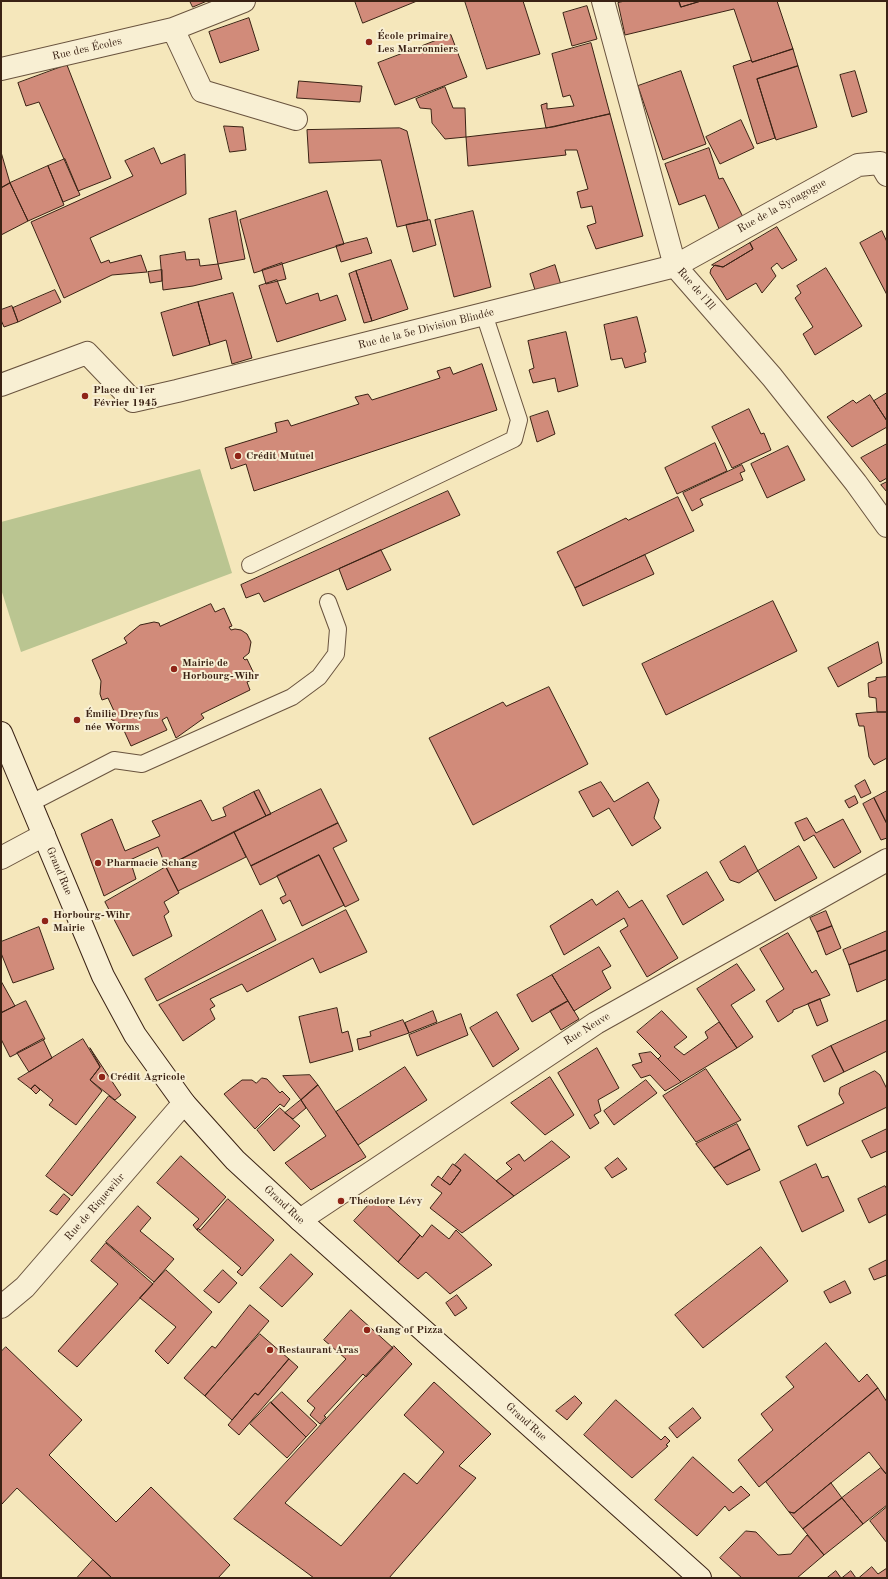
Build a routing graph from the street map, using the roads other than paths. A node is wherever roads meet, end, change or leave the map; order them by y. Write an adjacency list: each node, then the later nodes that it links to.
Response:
1 (244, 1): 3 (street, Rue des Écoles)
2 (603, 1): 7 (street, Rue de l'Ill)
3 (173, 29): 4 (street, Rue des Écoles); 5 (street)
4 (1, 69)
5 (296, 119)
6 (885, 165): 7 (street, Rue de la Synagogue)
7 (675, 266): 8 (street, Rue de la 5e Division Blindée); 10 (street, Rue de l'Ill)
8 (484, 314): 9 (street, Rue de la 5e Division Blindée); 11 (lane)
9 (1, 385)
10 (887, 526)
11 (250, 565)
12 (328, 602): 14 (lane)
13 (1, 733): 14 (street, Grand'Rue)
14 (31, 803): 15 (street, Grand'Rue)
15 (44, 835): 16 (street); 18 (street, Grand'Rue)
16 (1, 858)
17 (887, 860): 19 (street, Rue Neuve)
18 (184, 1103): 19 (street, Grand'Rue); 20 (street, Rue de Riquewihr)
19 (300, 1220): 21 (street, Grand'Rue)
20 (1, 1307)
21 (700, 1578)

